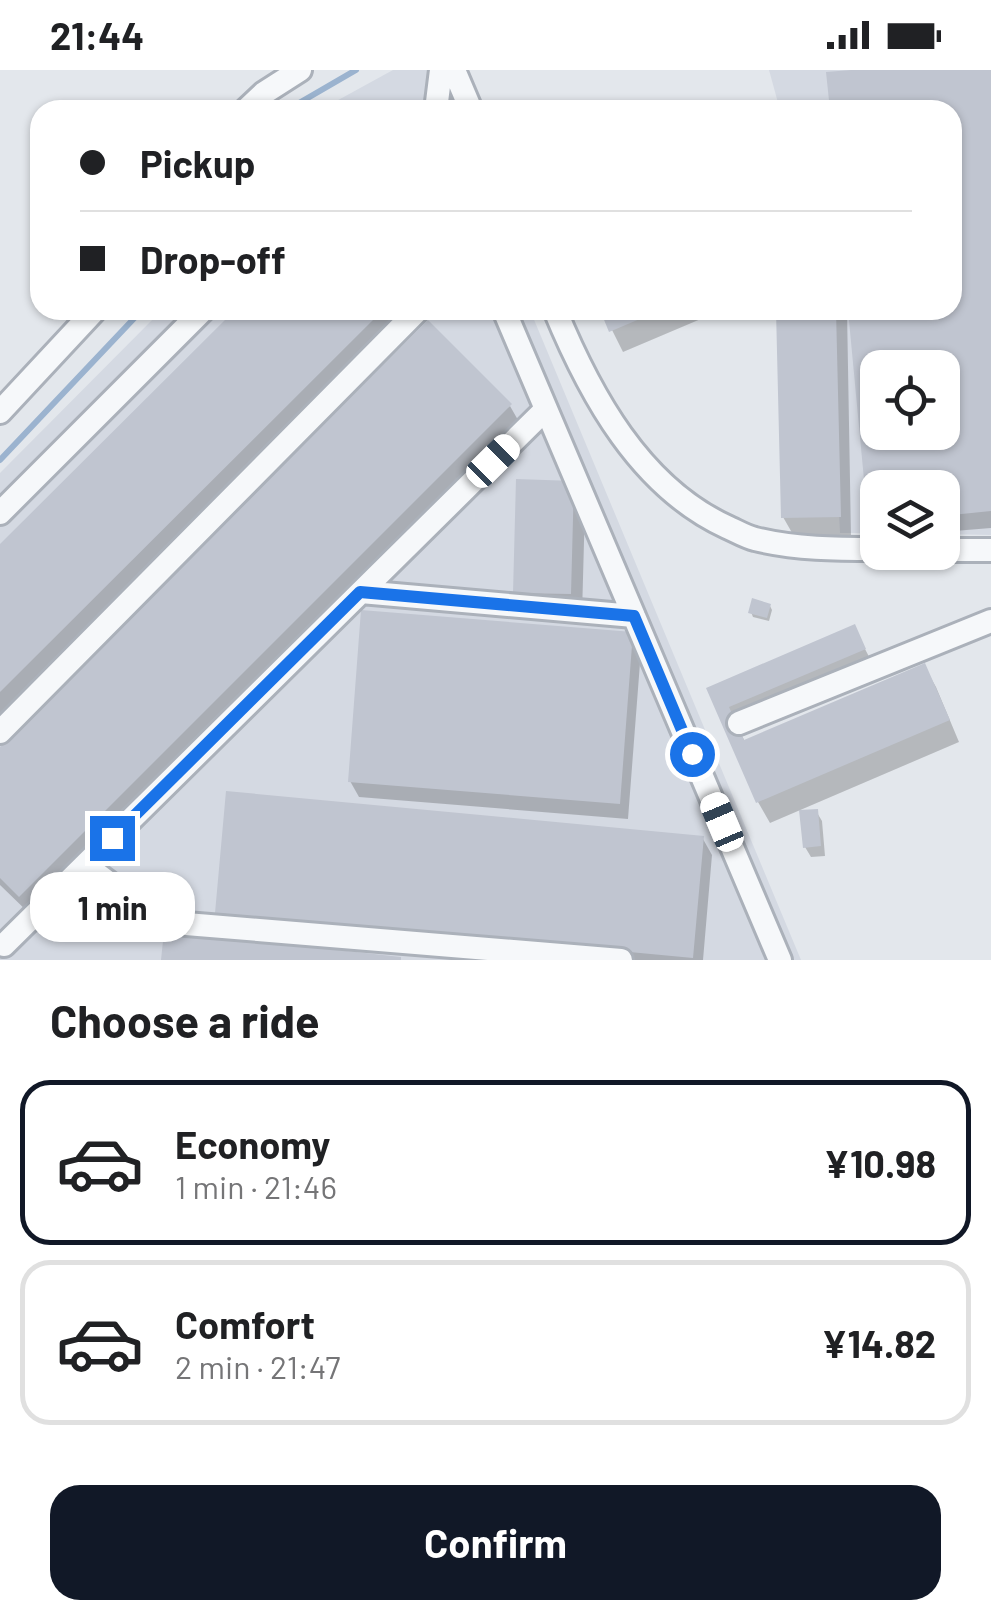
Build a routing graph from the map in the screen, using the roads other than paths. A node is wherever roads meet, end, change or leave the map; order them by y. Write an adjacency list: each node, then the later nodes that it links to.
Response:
1 (300, 70): 4 (street)
2 (441, 70): 5 (street)
3 (454, 70): 6 (street)
4 (257, 100)
5 (437, 100)
6 (467, 100)
7 (87, 320): 13 (street)
8 (194, 320): 14 (street)
9 (408, 320): 22 (street)
10 (508, 320): 12 (street)
11 (558, 320): 15 (street)
12 (546, 409): 18 (street); 19 (street)
13 (0, 412)
14 (0, 513)
15 (860, 549)
16 (960, 550): 17 (street)
17 (991, 550)
18 (360, 592): 19 (street); 23 (street)
19 (634, 616): 26 (street)
20 (991, 621): 21 (street)
21 (739, 723)
22 (0, 732)
23 (85, 865): 24 (street); 25 (street)
24 (8, 948)
25 (621, 960)
26 (780, 960)

